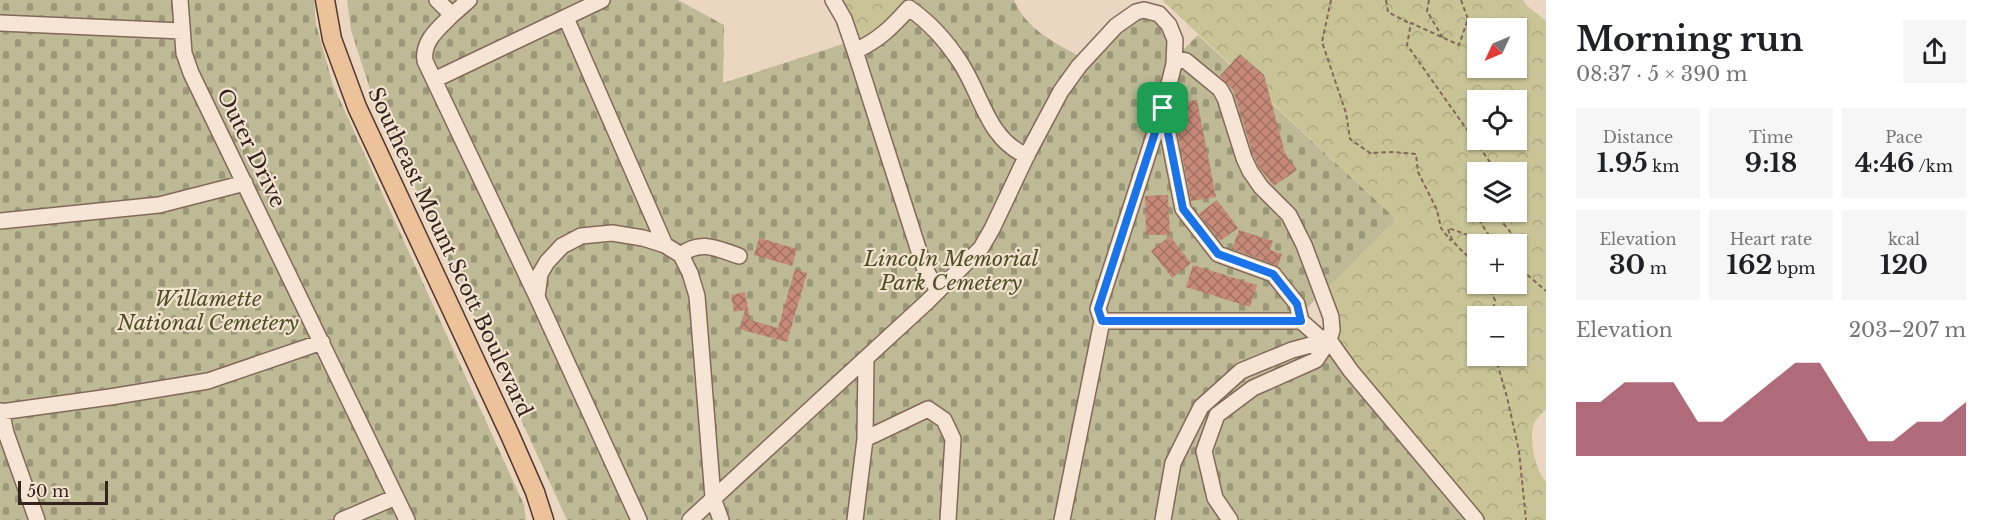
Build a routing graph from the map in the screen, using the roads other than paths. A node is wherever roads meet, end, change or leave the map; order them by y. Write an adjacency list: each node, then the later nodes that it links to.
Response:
1 (180, 0): 10 (street, Outer Drive)
2 (325, 0): 35 (main road, Southeast Mount Scott Boulevard)
3 (437, 0): 7 (street)
4 (470, 0): 7 (street)
5 (602, 0): 8 (street)
6 (833, 0): 11 (street)
7 (452, 15): 13 (street)
8 (566, 18): 13 (street); 18 (street)
9 (0, 23): 10 (street)
10 (182, 31): 16 (street, Outer Drive)
11 (855, 51): 15 (street); 21 (street)
12 (1175, 58): 14 (street); 15 (street); 25 (street)
13 (434, 80): 22 (street)
14 (1163, 108): 23 (street); 24 (street)
15 (1027, 156): 21 (street)
16 (245, 183): 17 (street); 26 (street, Outer Drive)
17 (0, 221)
18 (665, 245): 19 (street); 22 (street)
19 (681, 255): 20 (street); 31 (street)
20 (739, 256)
21 (938, 291): 27 (street)
22 (537, 297): 36 (street)
23 (1102, 321): 24 (street); 41 (street)
24 (1301, 321): 25 (street)
25 (1329, 340): 42 (street); 43 (street); 44 (street)
26 (322, 342): 28 (street); 30 (street, Outer Drive)
27 (866, 358): 29 (street); 31 (street)
28 (1, 412): 32 (street)
29 (865, 439): 39 (street); 40 (street)
30 (396, 497): 33 (street); 34 (street, Outer Drive)
31 (713, 498): 37 (street); 38 (street)
32 (37, 520)
33 (342, 520)
34 (406, 520)
35 (544, 520)
36 (639, 520)
37 (690, 520)
38 (721, 520)
39 (855, 520)
40 (948, 520)
41 (1062, 520)
42 (1162, 520)
43 (1230, 520)
44 (1476, 520)

